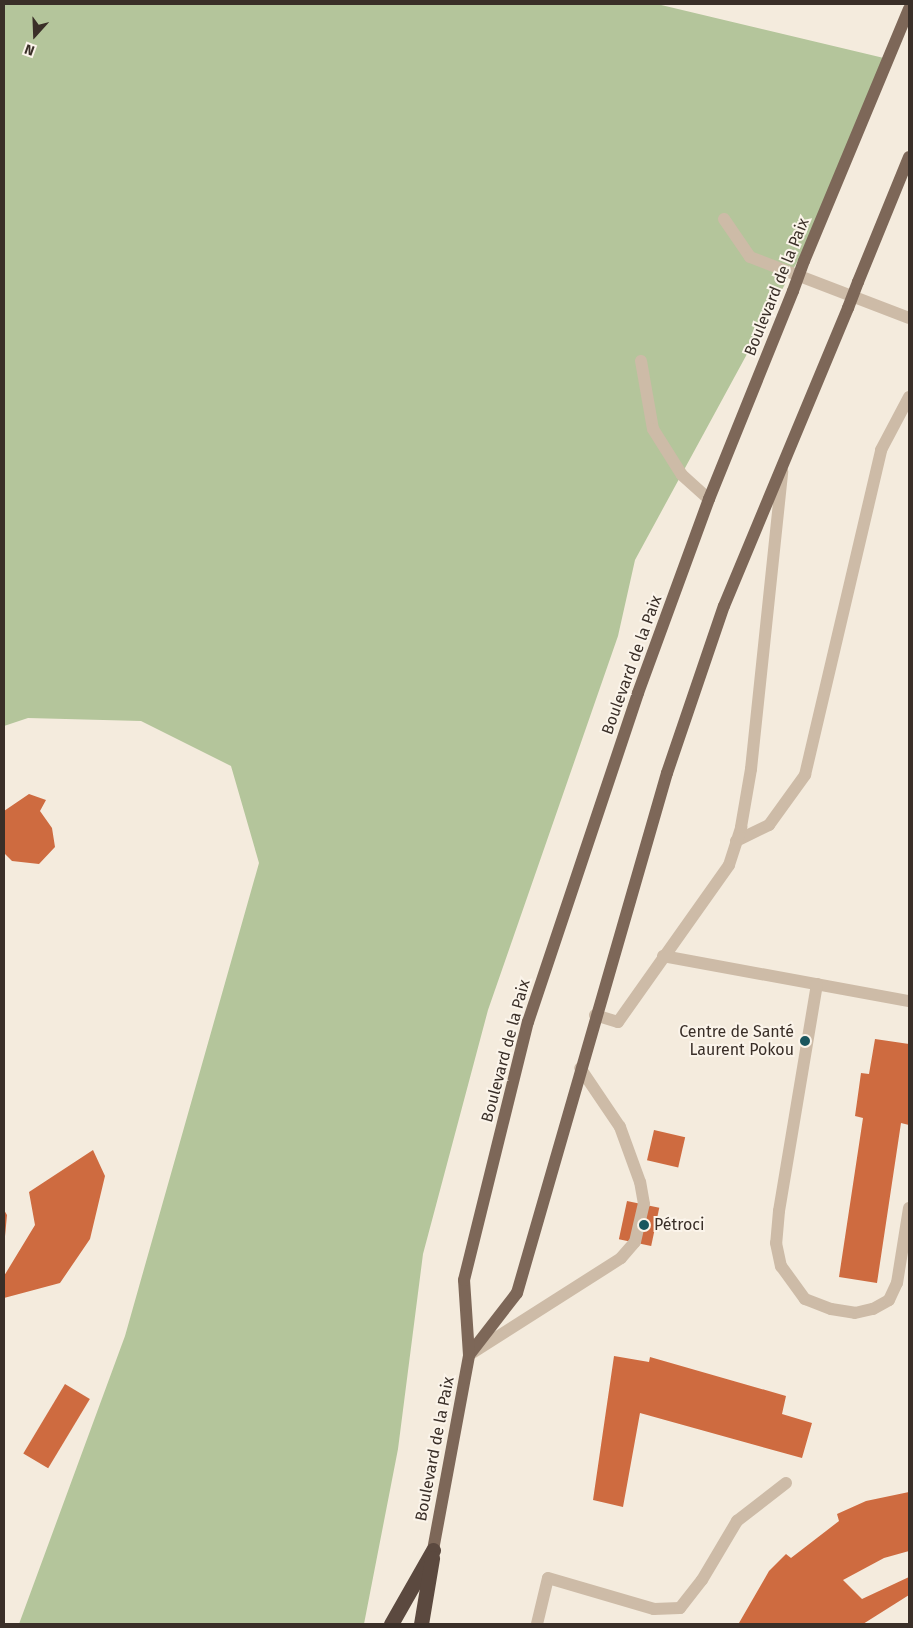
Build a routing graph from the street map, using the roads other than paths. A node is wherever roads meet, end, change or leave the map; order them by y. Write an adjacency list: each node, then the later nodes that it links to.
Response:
1 (909, 9): 8 (main road, Boulevard de la Paix, bridge)
2 (909, 157): 7 (main road, Boulevard de la Paix, bridge)
3 (724, 218): 4 (lane)
4 (909, 318)
5 (641, 361): 8 (lane)
6 (909, 397): 9 (lane)
7 (782, 465): 9 (lane); 13 (main road, Boulevard de la Paix)
8 (709, 499): 18 (main road, Boulevard de la Paix)
9 (736, 841): 10 (lane)
10 (663, 956): 11 (lane); 13 (lane)
11 (817, 984): 12 (lane); 17 (lane)
12 (909, 1001)
13 (595, 1015): 14 (main road, Boulevard de la Paix)
14 (580, 1068): 18 (main road, Boulevard de la Paix); 18 (lane)
15 (909, 1208): 17 (lane)
16 (909, 1252): 17 (lane)
17 (897, 1283)
18 (470, 1355): 20 (main road, Boulevard de la Paix)
19 (786, 1483): 24 (lane)
20 (433, 1550): 21 (highway); 22 (highway); 23 (highway)
21 (391, 1624)
22 (421, 1624)
23 (432, 1624)
24 (537, 1624)

